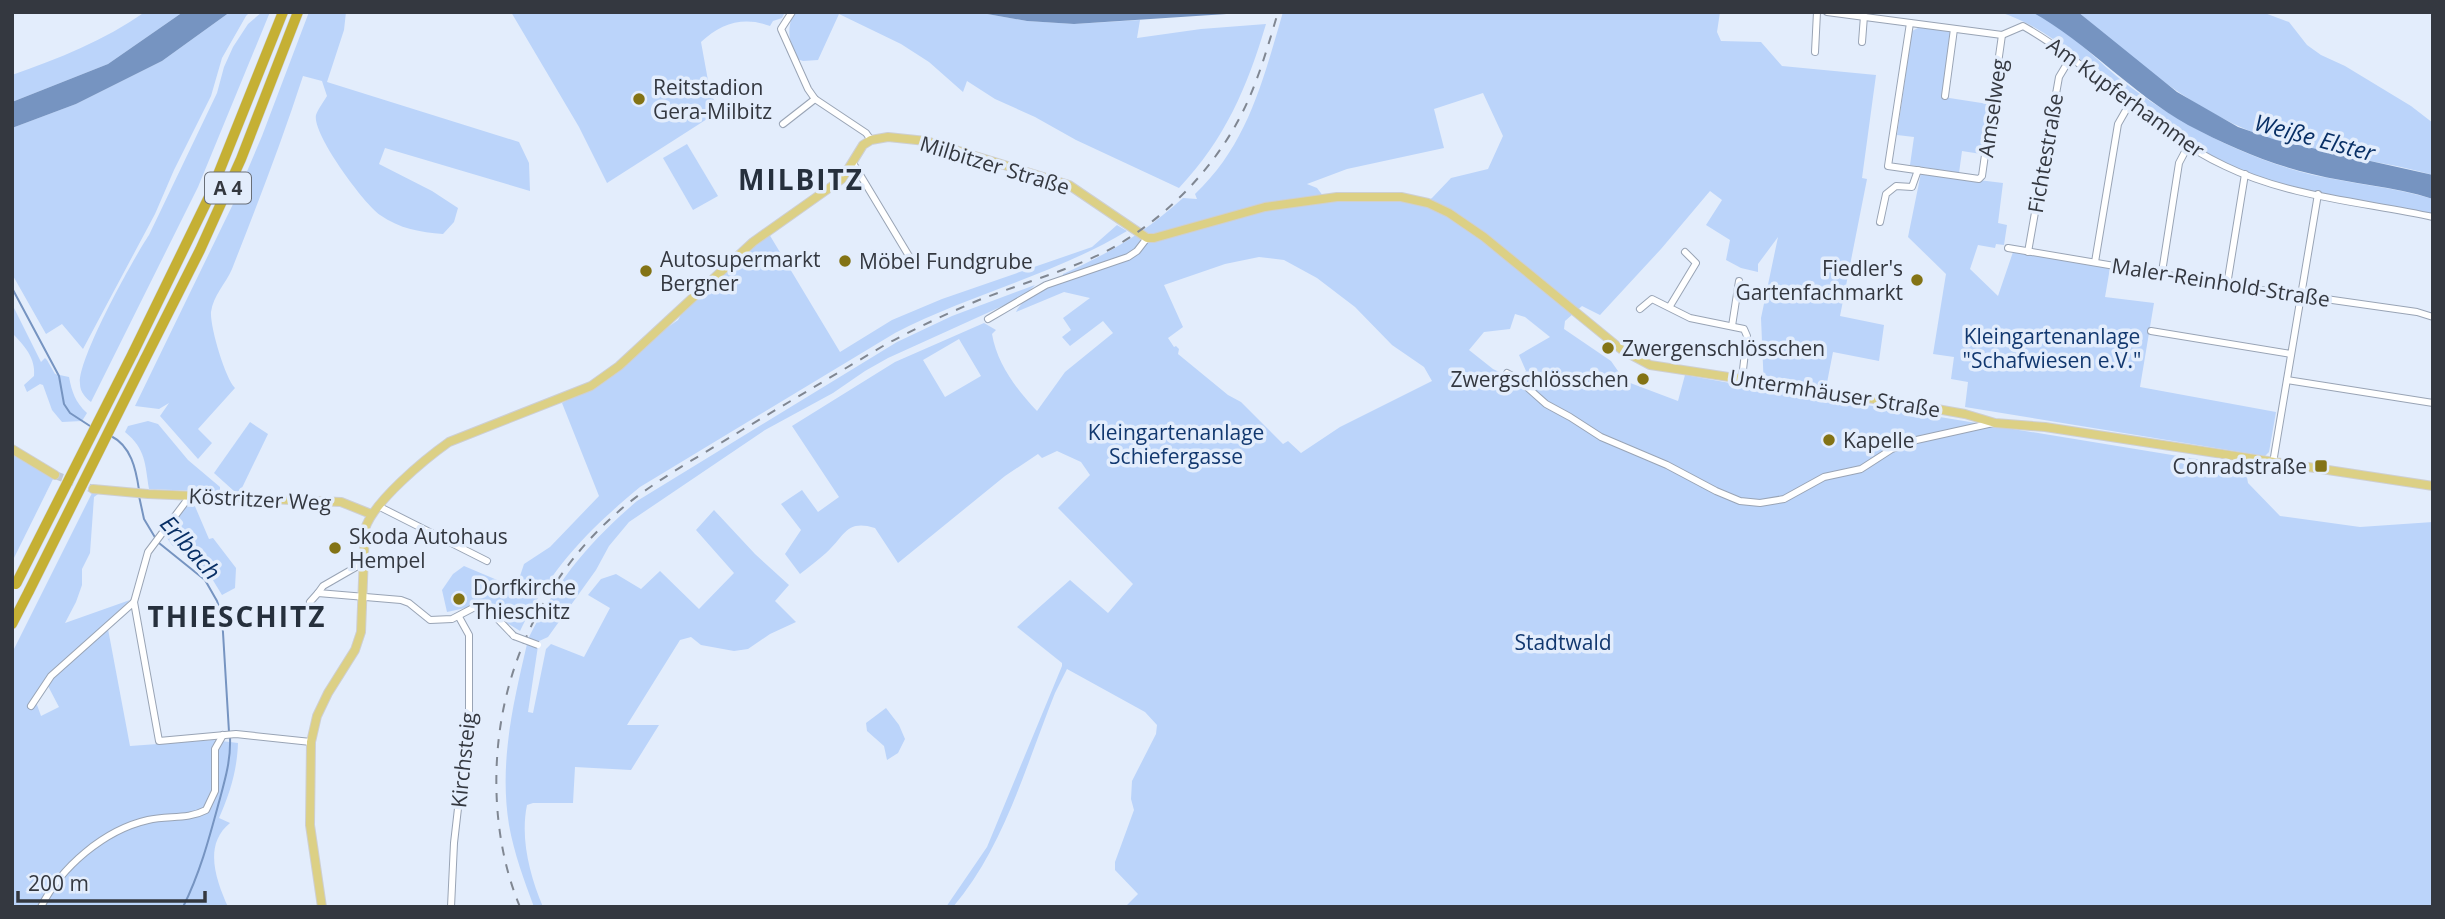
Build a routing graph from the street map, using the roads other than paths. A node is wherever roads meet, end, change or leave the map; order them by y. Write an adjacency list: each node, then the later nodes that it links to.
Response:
1 (283, 12): 57 (highway, A 4, bridge)
2 (298, 12): 63 (highway, A 4, bridge)
3 (792, 12): 14 (street)
4 (1817, 12): 11 (street)
5 (1827, 12): 6 (street)
6 (1864, 16): 7 (street); 10 (street)
7 (1910, 23): 8 (street); 20 (street)
8 (1954, 29): 9 (street); 13 (street)
9 (2002, 35): 12 (street, Am Kupferhammer); 20 (street, Amselweg)
10 (1862, 42)
11 (1815, 52)
12 (2071, 57): 15 (street, Am Kupferhammer); 27 (street, Fichtestraße)
13 (1945, 96)
14 (815, 99): 16 (street); 17 (street)
15 (2130, 103): 18 (street, Am Kupferhammer); 30 (street)
16 (783, 124)
17 (871, 140): 19 (main road); 25 (main road, Milbitzer Straße)
18 (2188, 146): 21 (street, Am Kupferhammer); 31 (street)
19 (853, 163): 29 (street); 53 (main road)
20 (1918, 170): 24 (street)
21 (2245, 174): 22 (street, Am Kupferhammer); 33 (street)
22 (2318, 194): 23 (street, Am Kupferhammer); 34 (street)
23 (2433, 217)
24 (1880, 222)
25 (1147, 238): 38 (street); 43 (main road, Untermhäuser Straße)
26 (2008, 248): 27 (street, Maler-Reinhold-Straße)
27 (2028, 251): 30 (street, Maler-Reinhold-Straße)
28 (1685, 252): 35 (street)
29 (912, 261)
30 (2095, 262): 31 (street, Maler-Reinhold-Straße)
31 (2162, 272): 33 (street, Maler-Reinhold-Straße)
32 (1739, 281): 39 (street)
33 (2227, 285): 34 (street, Maler-Reinhold-Straße)
34 (2301, 294): 37 (street, Maler-Reinhold-Straße); 41 (street)
35 (1670, 306): 36 (street); 39 (street)
36 (1640, 309)
37 (2433, 317)
38 (988, 320)
39 (1732, 327): 43 (street)
40 (2151, 331): 41 (street)
41 (2291, 354): 44 (street)
42 (1507, 373): 46 (street, Untermhäuser Straße)
43 (1742, 378): 46 (main road, Untermhäuser Straße)
44 (2287, 380): 45 (street); 48 (street)
45 (2433, 403)
46 (1995, 423): 48 (main road, Untermhäuser Straße)
47 (12, 449): 49 (main road)
48 (2273, 463): 50 (main road, Untermhäuser Straße)
49 (55, 475)
50 (2433, 486)
51 (93, 489): 52 (main road, Köstritzer Weg)
52 (190, 496): 54 (main road, Köstritzer Weg); 60 (street)
53 (378, 506): 54 (main road); 55 (street)
54 (371, 514): 56 (main road)
55 (487, 561)
56 (363, 563): 58 (street); 59 (main road)
57 (14, 588)
58 (318, 593): 59 (street); 61 (street)
59 (361, 595): 62 (street); 67 (main road)
60 (134, 602): 65 (street); 66 (street)
61 (310, 602)
62 (459, 617): 64 (street, bridge); 70 (street, Kirchsteig)
63 (12, 624)
64 (538, 645)
65 (31, 706)
66 (225, 735): 67 (street); 68 (street)
67 (311, 741): 69 (main road)
68 (41, 907)
69 (322, 907)
70 (451, 907)

